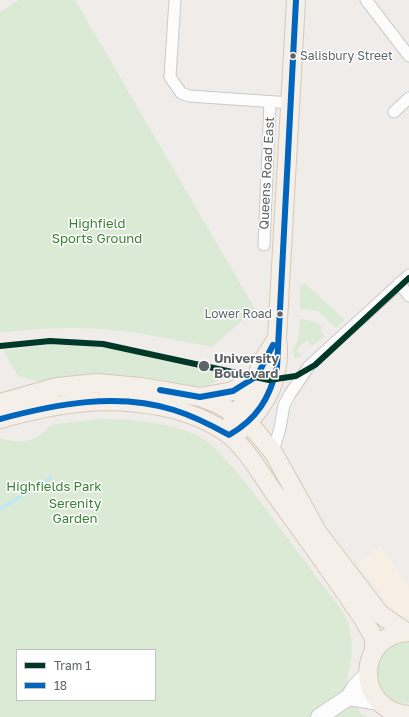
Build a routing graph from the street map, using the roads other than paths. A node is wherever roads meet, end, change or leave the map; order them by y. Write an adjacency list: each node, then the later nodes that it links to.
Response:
1 (175, 0): 6 (street)
2 (296, 0): 7 (main road, Queens Road East)
3 (366, 0): 4 (street)
4 (409, 56)
5 (409, 98): 8 (street)
6 (270, 102): 7 (street); 9 (street, Queens Road East)
7 (291, 103): 13 (main road, Queens Road East)
8 (394, 112)
9 (264, 244)
10 (409, 274): 11 (street)
11 (399, 283): 12 (street); 20 (street)
12 (409, 296)
13 (277, 338): 14 (main road, Queens Road East); 17 (main road, Queens Road East)
14 (257, 376): 15 (main road); 17 (main road, Queens Road East)
15 (200, 398): 16 (main road); 17 (main road)
16 (0, 403)
17 (242, 418): 19 (main road, Queens Road East); 20 (main road)
18 (0, 419): 19 (main road)
19 (229, 435): 22 (main road)
20 (272, 452): 21 (main road)
21 (407, 632): 22 (main road)
22 (374, 651): 23 (main road)
23 (368, 674): 24 (street); 25 (main road)
24 (349, 697): 25 (street); 27 (street)
25 (379, 702): 26 (main road)
26 (409, 715)
27 (319, 717)

